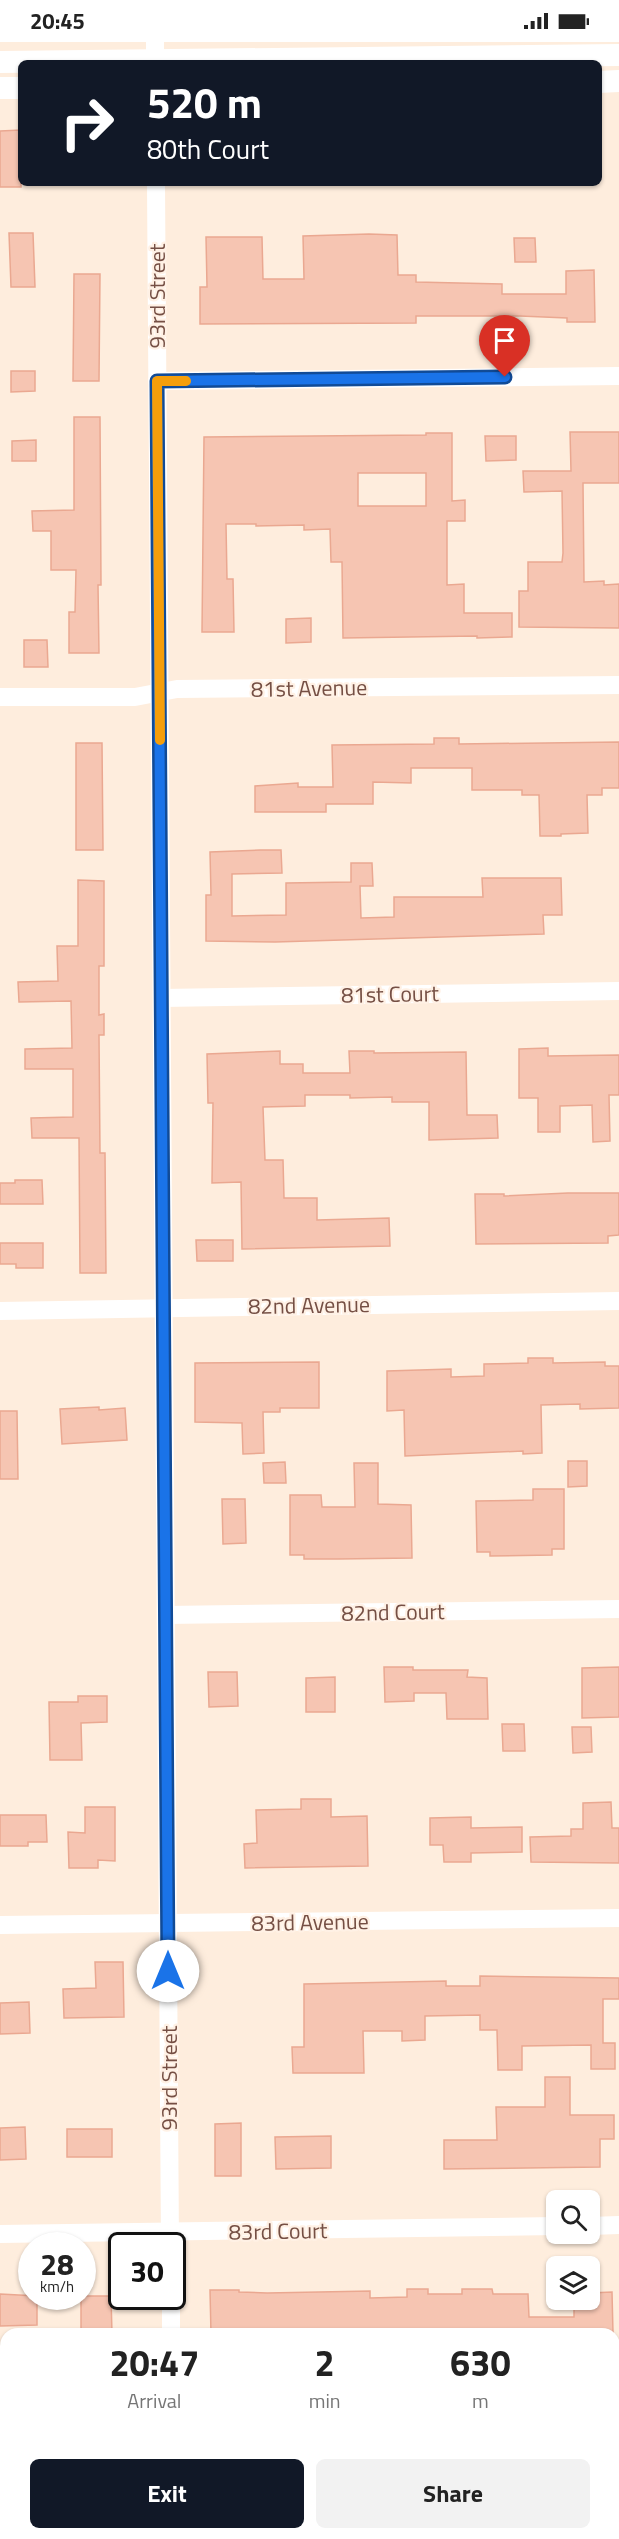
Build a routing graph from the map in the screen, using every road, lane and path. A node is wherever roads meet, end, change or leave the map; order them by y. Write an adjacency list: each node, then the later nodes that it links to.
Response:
1 (155, 55): 2 (street); 3 (street)
2 (619, 55)
3 (44, 60)
4 (18, 61): 5 (street)
5 (0, 62)
6 (619, 81): 7 (street)
7 (602, 82)
8 (0, 88): 9 (street)
9 (18, 88)
10 (156, 186): 12 (street, 93rd Street)
11 (619, 376): 12 (street)
12 (157, 381): 14 (street, 93rd Street)
13 (619, 685): 14 (street, 81st Avenue)
14 (159, 693): 15 (street, 81st Avenue); 17 (street, 93rd Street)
15 (0, 697)
16 (619, 991): 17 (street, 81st Court)
17 (162, 998): 19 (street, 93rd Street)
18 (619, 1301): 19 (street, 82nd Avenue)
19 (164, 1307): 20 (street, 82nd Avenue); 22 (street, 93rd Street)
20 (0, 1311)
21 (619, 1609): 22 (street, 82nd Court)
22 (166, 1615): 24 (street, 93rd Street)
23 (619, 1918): 24 (street, 83rd Avenue)
24 (168, 1924): 25 (street, 83rd Avenue); 29 (street, 93rd Street)
25 (0, 1925)
26 (619, 2225): 28 (street)
27 (546, 2226): 32 (street, 83rd Court)
28 (600, 2226)
29 (170, 2232)
30 (0, 2234): 31 (street, 83rd Court)
31 (108, 2237)
32 (186, 2238)
33 (171, 2310): 34 (street)
34 (171, 2328)

